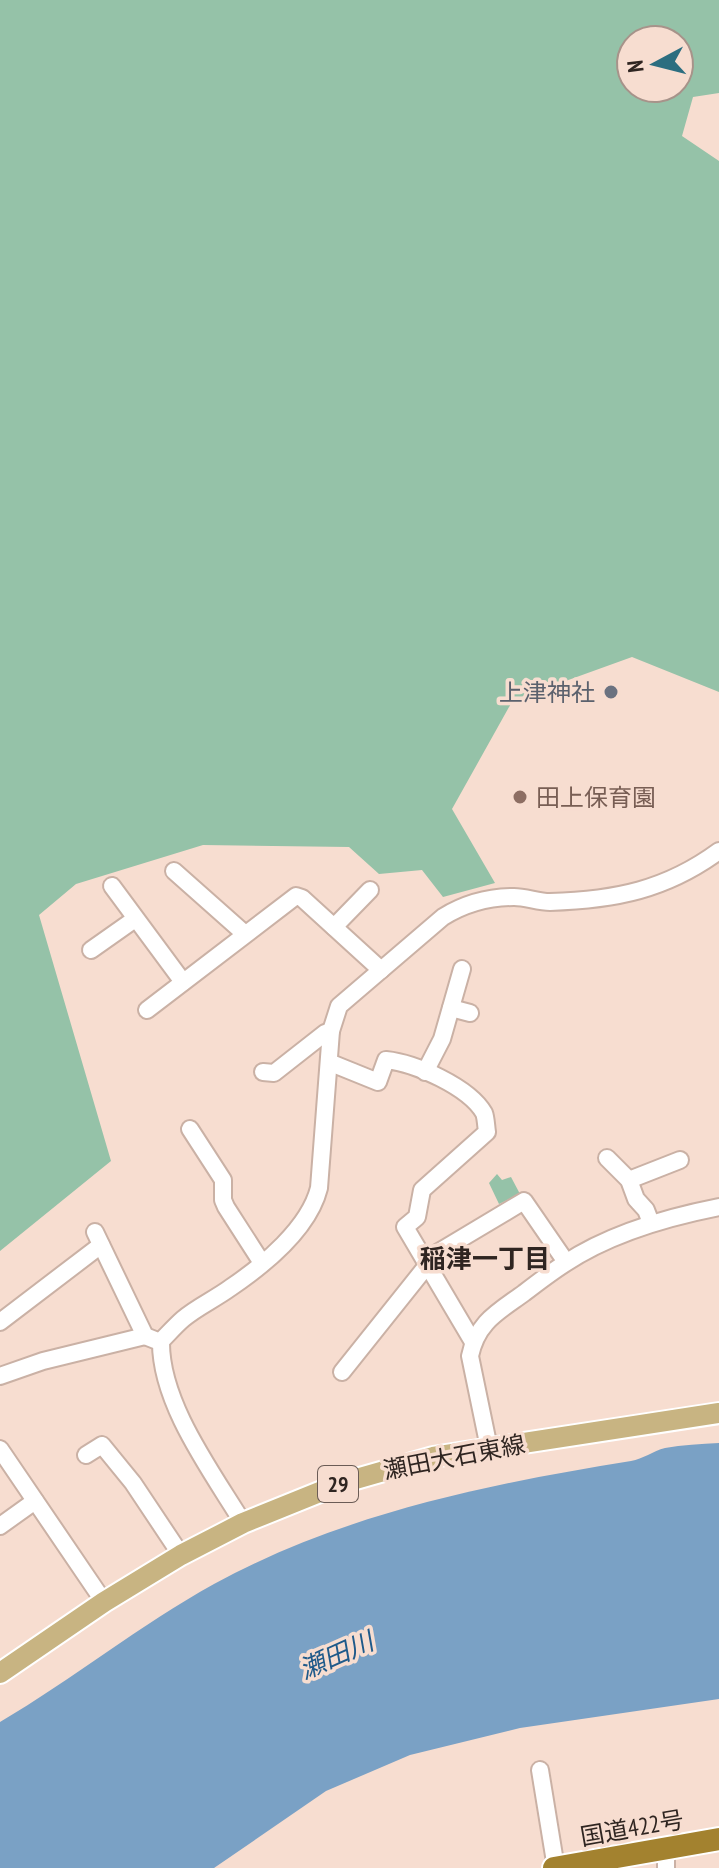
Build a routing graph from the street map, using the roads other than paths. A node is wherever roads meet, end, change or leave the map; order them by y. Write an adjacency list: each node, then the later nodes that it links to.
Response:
1 (719, 851): 10 (street)
2 (174, 871): 7 (street)
3 (112, 886): 5 (street)
4 (370, 890): 6 (street)
5 (135, 919): 8 (street); 11 (street)
6 (334, 927): 7 (street); 10 (street)
7 (245, 934): 11 (street)
8 (91, 950)
9 (462, 969): 12 (street)
10 (381, 970): 15 (street)
11 (183, 982): 13 (street)
12 (451, 1008): 14 (street); 18 (street)
13 (147, 1010)
14 (470, 1013)
15 (331, 1031): 16 (street); 17 (street)
16 (331, 1063): 18 (street); 26 (street)
17 (263, 1072)
18 (425, 1072): 27 (street)
19 (190, 1129): 26 (street)
20 (607, 1158): 22 (street)
21 (680, 1160): 22 (street)
22 (629, 1180): 24 (street)
23 (719, 1207): 24 (street)
24 (651, 1223): 25 (street)
25 (566, 1262): 27 (street); 30 (street)
26 (262, 1263): 29 (street)
27 (428, 1266): 30 (street); 31 (street)
28 (0, 1322): 29 (street)
29 (153, 1339): 32 (street); 38 (street)
30 (473, 1342): 34 (street)
31 (342, 1372)
32 (0, 1376)
33 (719, 1413): 34 (main road, 瀬田大石東線 / 29)
34 (489, 1448): 38 (main road, 瀬田大石東線 / 29)
35 (0, 1449): 37 (street)
36 (86, 1455): 40 (street)
37 (35, 1501): 39 (street); 41 (street)
38 (243, 1523): 40 (main road, 瀬田大石東線 / 29)
39 (0, 1526)
40 (181, 1555): 41 (main road, 瀬田大石東線 / 29)
41 (104, 1602): 42 (main road, 瀬田大石東線 / 29)
42 (0, 1673)
43 (540, 1770): 46 (street)
44 (719, 1839): 45 (highway, 国道422号)
45 (666, 1858): 46 (highway, 国道422号)
46 (555, 1868)

